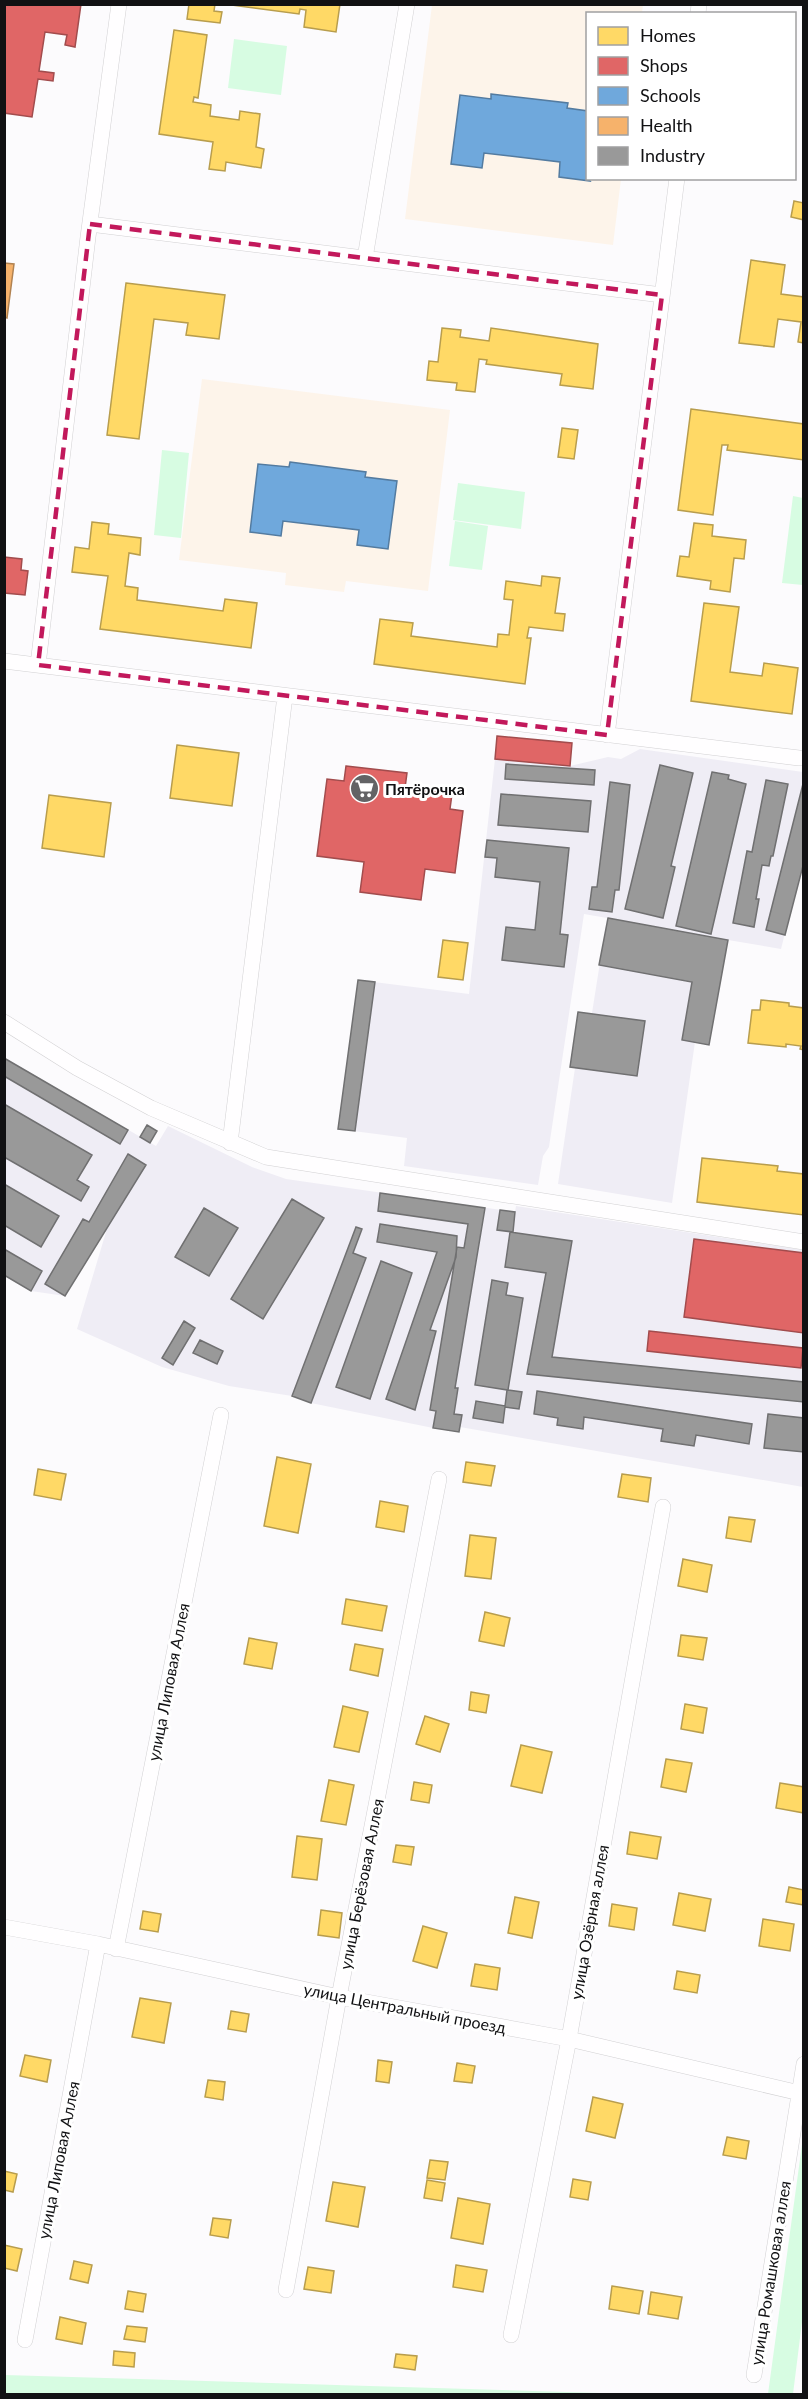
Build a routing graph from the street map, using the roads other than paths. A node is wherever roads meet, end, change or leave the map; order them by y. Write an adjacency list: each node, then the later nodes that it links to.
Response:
1 (119, 4): 4 (street)
2 (407, 4): 5 (street)
3 (677, 180): 6 (street)
4 (90, 224): 5 (street); 8 (street)
5 (365, 258): 6 (street)
6 (662, 295): 10 (street)
7 (4, 661): 8 (street)
8 (38, 665): 9 (street)
9 (285, 696): 10 (street); 13 (street)
10 (607, 735): 11 (street)
11 (799, 758)
12 (4, 1022): 13 (street)
13 (230, 1143): 14 (street)
14 (804, 1242)
15 (221, 1415): 20 (street, улица Липовая Аллея)
16 (439, 1479): 21 (street, улица Берёзовая Аллея)
17 (663, 1508): 22 (street, улица Озёрная аллея)
18 (4, 1927): 19 (street, улица Центральный проезд)
19 (98, 1944): 20 (street, улица Центральный проезд); 27 (street, улица Липовая Аллея)
20 (116, 1949): 21 (street, улица Центральный проезд)
21 (339, 1997): 22 (street, улица Центральный проезд); 25 (street, улица Берёзовая Аллея)
22 (568, 2038): 24 (street, улица Центральный проезд); 26 (street, улица Озёрная аллея)
23 (804, 2064): 24 (street, улица Ромашковая аллея)
24 (802, 2094): 28 (street, улица Ромашковая аллея)
25 (286, 2290)
26 (511, 2335)
27 (25, 2340)
28 (754, 2375)

